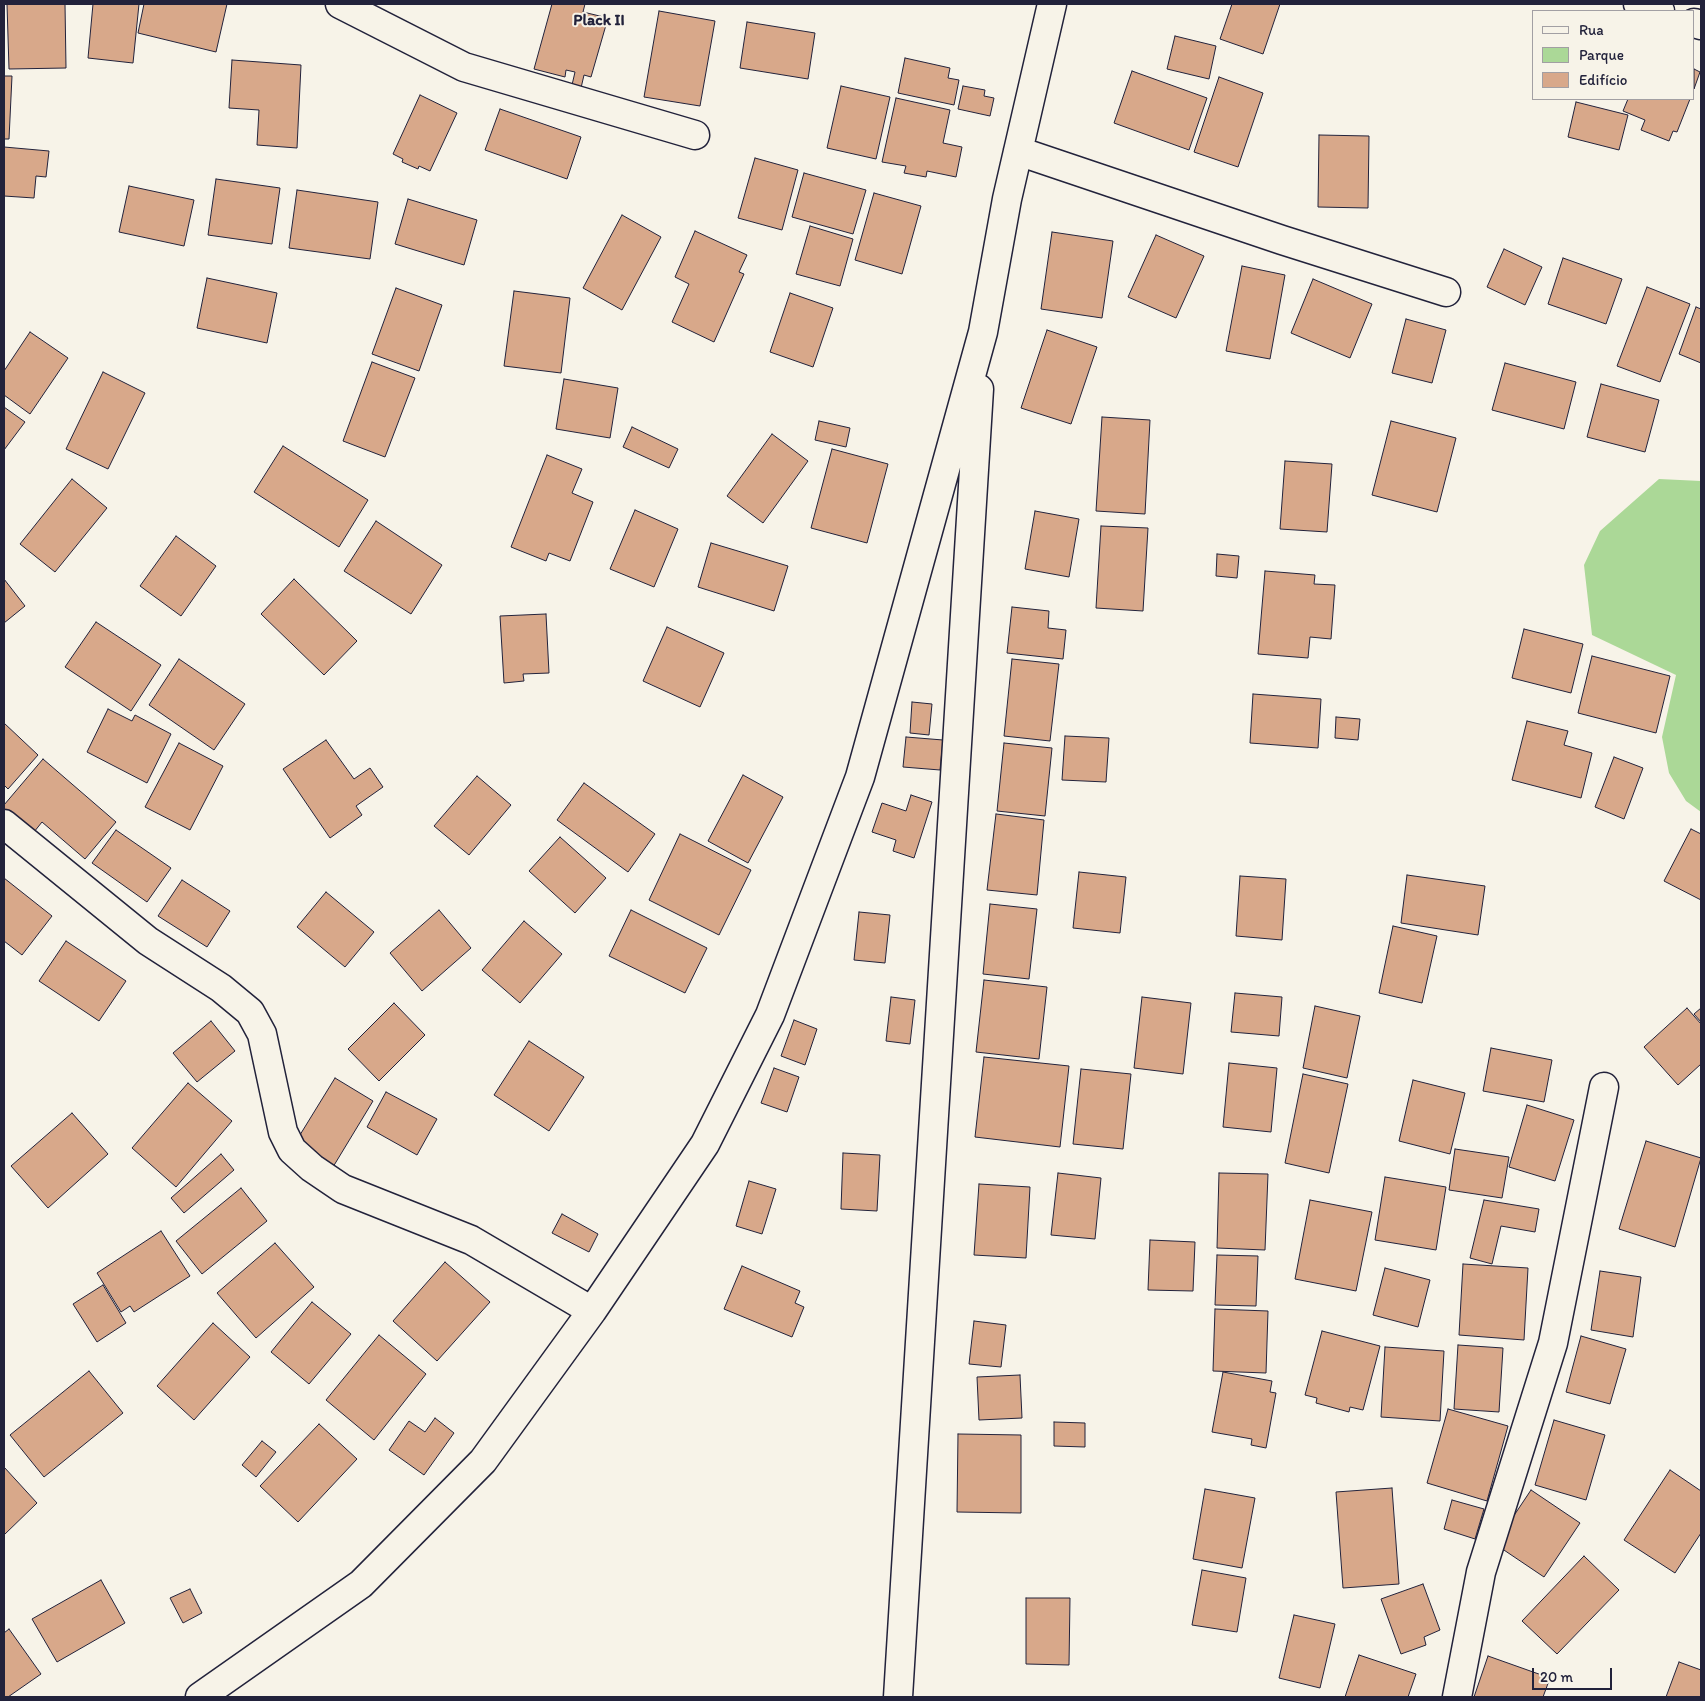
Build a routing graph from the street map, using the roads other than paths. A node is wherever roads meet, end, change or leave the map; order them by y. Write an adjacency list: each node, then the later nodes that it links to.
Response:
1 (340, 4): 5 (street)
2 (1052, 4): 6 (street)
3 (1638, 4): 4 (street)
4 (1657, 10)
5 (695, 135)
6 (1018, 152): 7 (street); 8 (street)
7 (1446, 292)
8 (983, 332): 11 (street); 13 (street)
9 (4, 824): 11 (street)
10 (1604, 1087): 14 (street)
11 (592, 1311): 12 (street)
12 (200, 1697)
13 (898, 1697)
14 (1457, 1697)

